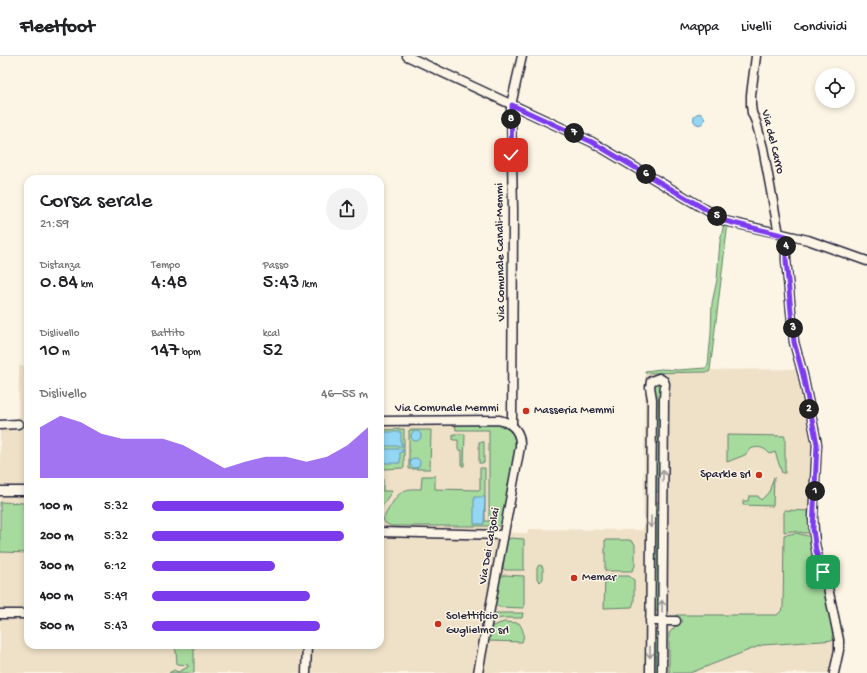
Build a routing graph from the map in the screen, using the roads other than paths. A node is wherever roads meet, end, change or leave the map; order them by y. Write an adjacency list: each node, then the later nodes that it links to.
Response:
1 (407, 56): 4 (street)
2 (522, 56): 4 (street, Via Comunale Canali-Memmi)
3 (756, 56): 5 (street, Via del Carro)
4 (512, 105): 5 (street); 10 (street, Via Comunale Canali-Memmi)
5 (783, 235): 6 (street); 27 (street, Via del Carro)
6 (867, 261)
7 (384, 421): 10 (street, Via Comunale Memmi)
8 (18, 424): 9 (street)
9 (0, 425)
10 (512, 425): 16 (street, Via Dei Calzolai)
11 (0, 491): 12 (street)
12 (24, 491)
13 (651, 497): 14 (street); 14 (street, one-way to 13); 19 (street, one-way to 19)
14 (663, 497): 20 (street, one-way to 14)
15 (384, 532): 16 (street)
16 (503, 535): 24 (street, Via Dei Calzolai)
17 (0, 614): 18 (street)
18 (24, 614)
19 (650, 621): 20 (street); 25 (street, one-way to 25)
20 (662, 621): 21 (street); 26 (street)
21 (676, 621)
22 (307, 649): 23 (street)
23 (306, 673)
24 (478, 673)
25 (650, 673)
26 (662, 673)
27 (834, 673)

